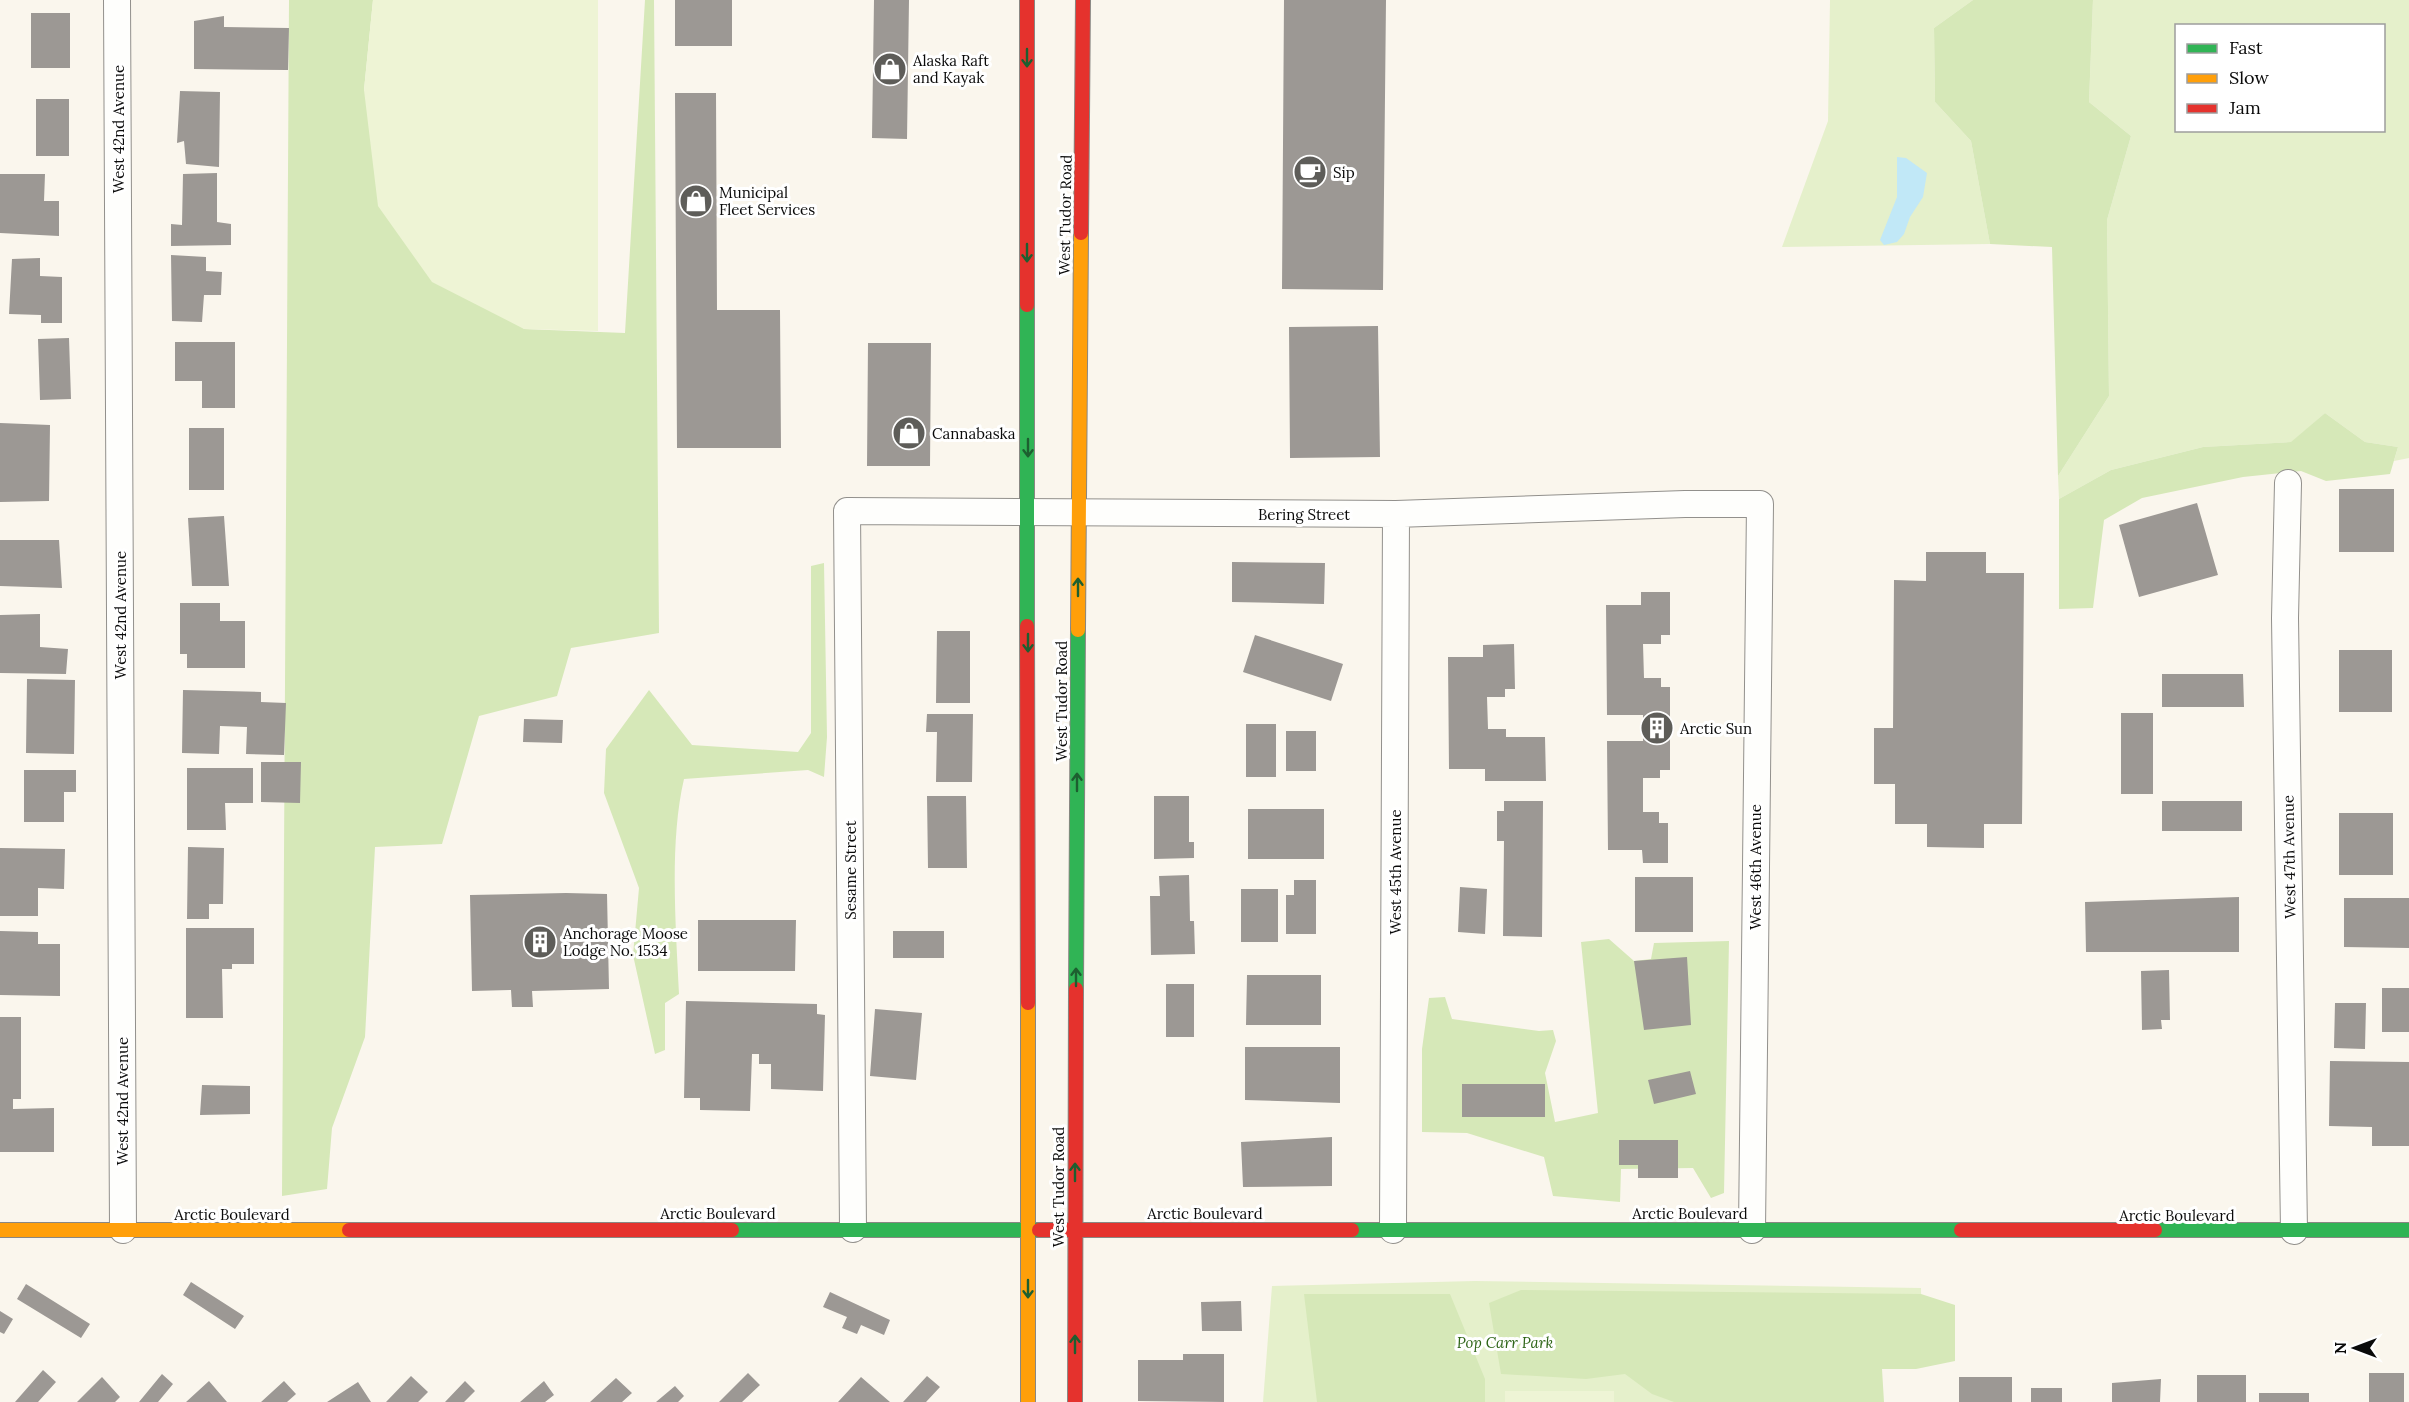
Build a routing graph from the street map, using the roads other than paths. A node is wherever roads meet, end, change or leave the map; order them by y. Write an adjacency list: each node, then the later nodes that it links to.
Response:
1 (117, 0): 12 (street, West 42nd Avenue)
2 (1027, 0): 7 (main road, West Tudor Road, one-way to 7)
3 (1083, 0): 8 (main road, West Tudor Road)
4 (2288, 483): 18 (street, West 47th Avenue)
5 (1760, 504): 9 (street, Bering Street); 16 (street, West 46th Avenue)
6 (847, 512): 7 (street, Bering Street); 10 (street, Sesame Street)
7 (1028, 513): 8 (street, Bering Street); 13 (main road, West Tudor Road, one-way to 13)
8 (1078, 514): 9 (street, Bering Street); 14 (main road, West Tudor Road, one-way to 8)
9 (1396, 514): 15 (street, West 45th Avenue)
10 (853, 1229): 12 (main road, Arctic Boulevard); 13 (main road, Arctic Boulevard)
11 (0, 1230): 12 (main road, Arctic Boulevard)
12 (123, 1230)
13 (1029, 1230): 14 (main road, Arctic Boulevard); 19 (main road, West Tudor Road, one-way to 19)
14 (1074, 1230): 15 (main road, Arctic Boulevard); 20 (main road, West Tudor Road, one-way to 14)
15 (1393, 1230): 16 (main road, Arctic Boulevard)
16 (1752, 1230): 18 (main road, Arctic Boulevard)
17 (2409, 1230): 18 (main road, Arctic Boulevard)
18 (2294, 1232)
19 (1028, 1402)
20 (1075, 1402)

